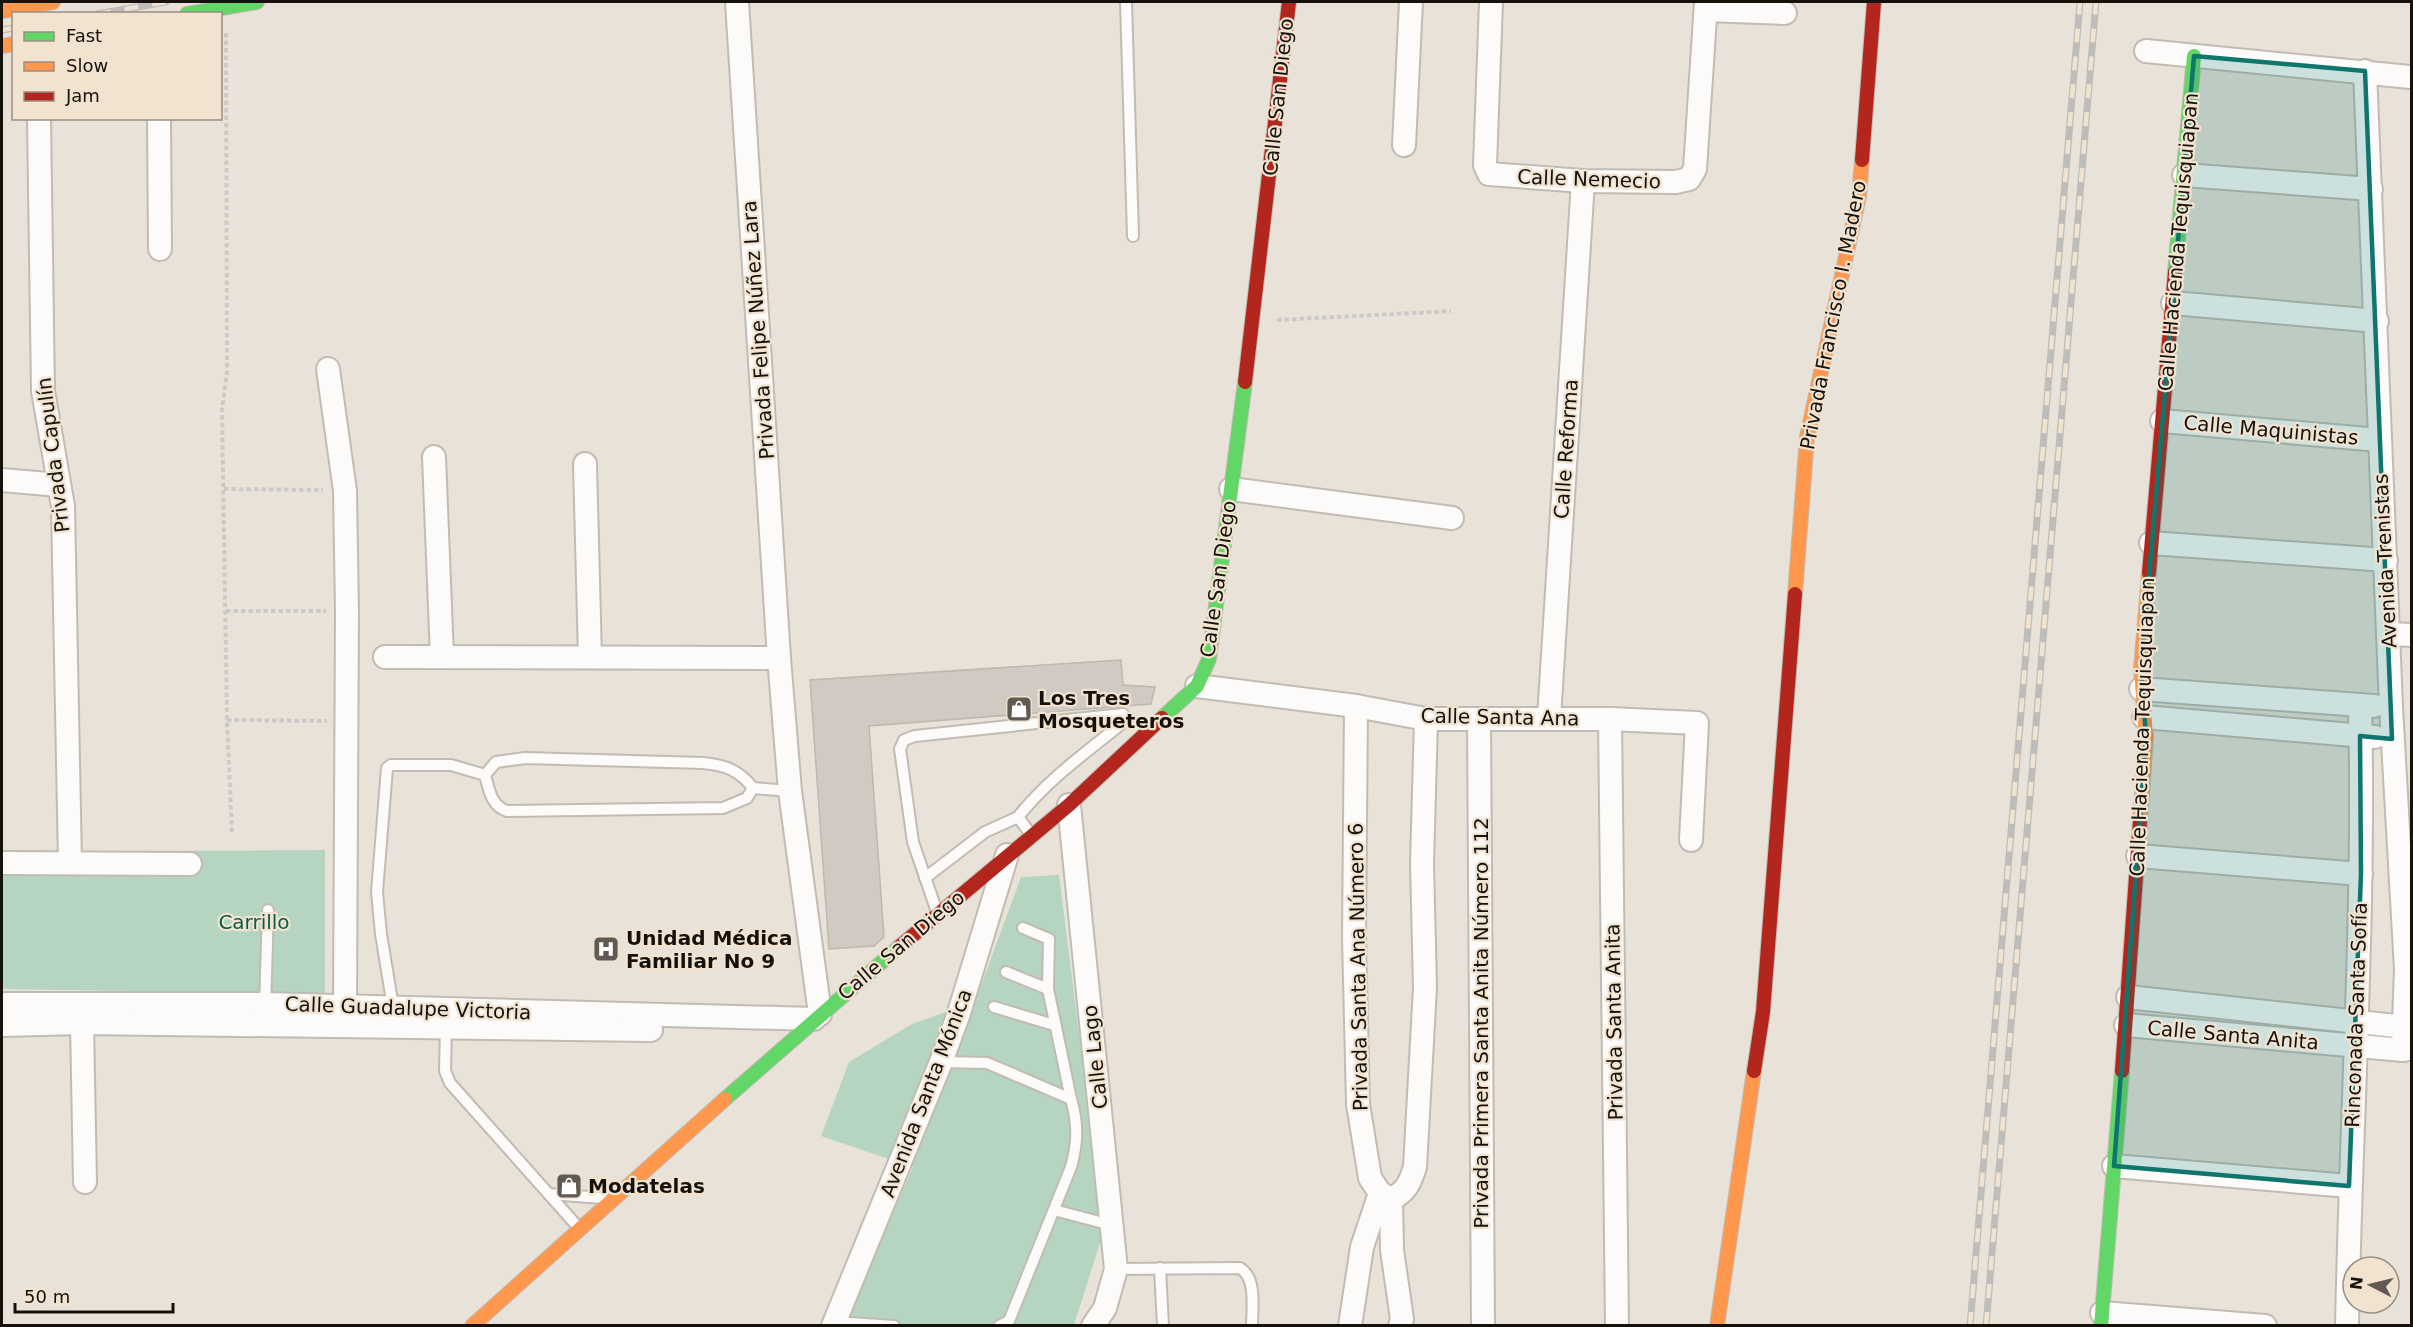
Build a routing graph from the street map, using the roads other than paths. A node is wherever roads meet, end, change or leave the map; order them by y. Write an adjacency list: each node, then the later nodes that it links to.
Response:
1 (53, 2): 10 (street)
2 (257, 2): 11 (street)
3 (737, 2): 43 (street, Privada Felipe Núñez Lara)
4 (1126, 2): 23 (lane)
5 (1289, 2): 34 (street, Calle San Diego)
6 (1411, 2): 19 (street)
7 (1491, 2): 21 (street, Calle Nemecio)
8 (1874, 2): 115 (street, Privada Francisco I. Madero)
9 (1706, 6): 12 (street); 21 (street, Calle Nemecio)
10 (2, 11)
11 (197, 12)
12 (1785, 13)
13 (2146, 51): 14 (street)
14 (2194, 56): 15 (street); 20 (street, Calle Hacienda Tequisquiapan)
15 (2366, 71): 16 (street); 22 (street, Avenida Trenistas)
16 (2410, 76)
17 (39, 120): 33 (street, Privada Capulín)
18 (159, 120): 24 (street)
19 (1404, 145)
20 (2184, 175): 22 (street); 25 (street, Calle Hacienda Tequisquiapan)
21 (1583, 180): 50 (street, Calle Reforma)
22 (2371, 189): 26 (street, Avenida Trenistas)
23 (1132, 236)
24 (160, 249)
25 (2173, 303): 26 (street); 28 (street, Calle Hacienda Tequisquiapan)
26 (2377, 321): 29 (street, Avenida Trenistas)
27 (328, 369): 77 (street)
28 (2163, 422): 29 (street, Calle Maquinistas); 36 (street, Calle Hacienda Tequisquiapan)
29 (2379, 440): 37 (street, Avenida Trenistas)
30 (434, 457): 41 (street)
31 (585, 465): 42 (street)
32 (2, 480): 33 (street)
33 (59, 485): 65 (street, Privada Capulín)
34 (1231, 489): 35 (street); 44 (street, Calle San Diego)
35 (1452, 518)
36 (2151, 543): 37 (street); 45 (street, Calle Hacienda Tequisquiapan)
37 (2386, 560): 38 (street, Avenida Trenistas)
38 (2388, 634): 39 (street); 48 (street, Avenida Trenistas)
39 (2412, 635)
40 (385, 657): 41 (street)
41 (442, 657): 42 (street)
42 (590, 657): 43 (street)
43 (779, 658): 58 (street, Privada Felipe Núñez Lara)
44 (1197, 686): 47 (street, Calle Santa Ana); 59 (street, Calle San Diego)
45 (2141, 689): 46 (street); 49 (street, Calle Hacienda Tequisquiapan)
46 (2360, 705): 48 (street); 54 (street, Rinconada Santa Sofía)
47 (1356, 706): 51 (street, Calle Santa Ana); 96 (street, Privada Santa Ana Número 6)
48 (2391, 707): 55 (street, Avenida Trenistas)
49 (2144, 717): 54 (street); 64 (street, Calle Hacienda Tequisquiapan)
50 (1549, 718): 52 (street, Calle Santa Ana); 53 (street, Calle Santa Ana)
51 (1426, 719): 53 (street, Calle Santa Ana); 96 (street)
52 (1610, 719): 62 (street, Calle Santa Ana); 114 (street, Privada Santa Anita)
53 (1479, 720): 113 (street, Privada Primera Santa Anita Número 112)
54 (2360, 736): 55 (street); 68 (street, Rinconada Santa Sofía)
55 (2392, 739): 88 (street, Avenida Trenistas)
56 (485, 775): 57 (lane); 57 (lane); 78 (lane)
57 (753, 788): 58 (lane)
58 (790, 791): 82 (street, Privada Felipe Núñez Lara)
59 (1069, 805): 61 (street, Calle San Diego); 99 (street, Calle Lago)
60 (1018, 818): 61 (lane); 69 (lane); 69 (lane)
61 (1031, 835): 63 (street, Calle San Diego)
62 (1691, 840)
63 (1007, 855): 71 (street, Calle San Diego); 90 (street, Avenida Santa Mónica)
64 (2138, 856): 68 (street); 75 (street, Calle Hacienda Tequisquiapan)
65 (70, 862): 66 (street); 67 (street)
66 (2, 863)
67 (190, 864)
68 (2361, 874): 81 (street, Rinconada Santa Sofía)
69 (925, 878): 71 (lane)
70 (268, 910): 80 (lane)
71 (938, 914): 82 (street, Calle San Diego)
72 (1023, 928): 74 (lane)
73 (1006, 972): 74 (lane)
74 (1048, 988): 85 (lane)
75 (2128, 997): 81 (street, Calle Santa Anita); 86 (street, Calle Hacienda Tequisquiapan)
76 (2, 1004): 80 (street, Calle Guadalupe Victoria)
77 (345, 1006): 78 (street, Calle Guadalupe Victoria); 80 (street, Calle Guadalupe Victoria)
78 (393, 1007): 82 (street, Calle Guadalupe Victoria)
79 (994, 1007): 85 (lane)
80 (265, 1014): 83 (street, Calle Guadalupe Victoria); 87 (street, Calle Guadalupe Victoria)
81 (2357, 1021): 88 (street, Calle Santa Anita); 89 (street, Rinconada Santa Sofía)
82 (811, 1022): 87 (street, Calle Guadalupe Victoria); 97 (street, Calle San Diego)
83 (82, 1023): 84 (street, Calle Guadalupe Victoria); 93 (street)
84 (2, 1025)
85 (1054, 1025): 91 (lane)
86 (2126, 1025): 89 (street, Calle Santa Anita); 92 (street, Calle Hacienda Tequisquiapan)
87 (446, 1027): 95 (lane)
88 (2408, 1039): 89 (street, Calle Santa Anita)
89 (2356, 1046): 94 (street, Rinconada Santa Sofía)
90 (941, 1062): 91 (lane); 105 (street, Avenida Santa Mónica)
91 (1071, 1099): 98 (lane)
92 (2114, 1166): 94 (street); 104 (street, Calle Hacienda Tequisquiapan)
93 (85, 1182)
94 (2349, 1186): 117 (street, Rinconada Santa Sofía)
95 (549, 1194): 97 (lane); 100 (lane)
96 (1385, 1196): 111 (street); 112 (street, Privada Santa Ana Número 6)
97 (611, 1198): 100 (street, Calle San Diego)
98 (1054, 1210): 99 (lane); 108 (lane)
99 (1111, 1225): 102 (street, Calle Lago)
100 (578, 1227): 106 (street, Calle San Diego)
101 (1160, 1268): 102 (lane); 109 (lane); 110 (lane)
102 (1116, 1269): 103 (street, Calle Lago)
103 (1099, 1317)
104 (2101, 1319): 116 (street)
105 (834, 1324): 107 (lane)
106 (472, 1326)
107 (894, 1326)
108 (999, 1326)
109 (1163, 1326)
110 (1252, 1326)
111 (1350, 1326)
112 (1400, 1326)
113 (1483, 1326)
114 (1617, 1326)
115 (1717, 1326)
116 (2265, 1326)
117 (2347, 1326)

